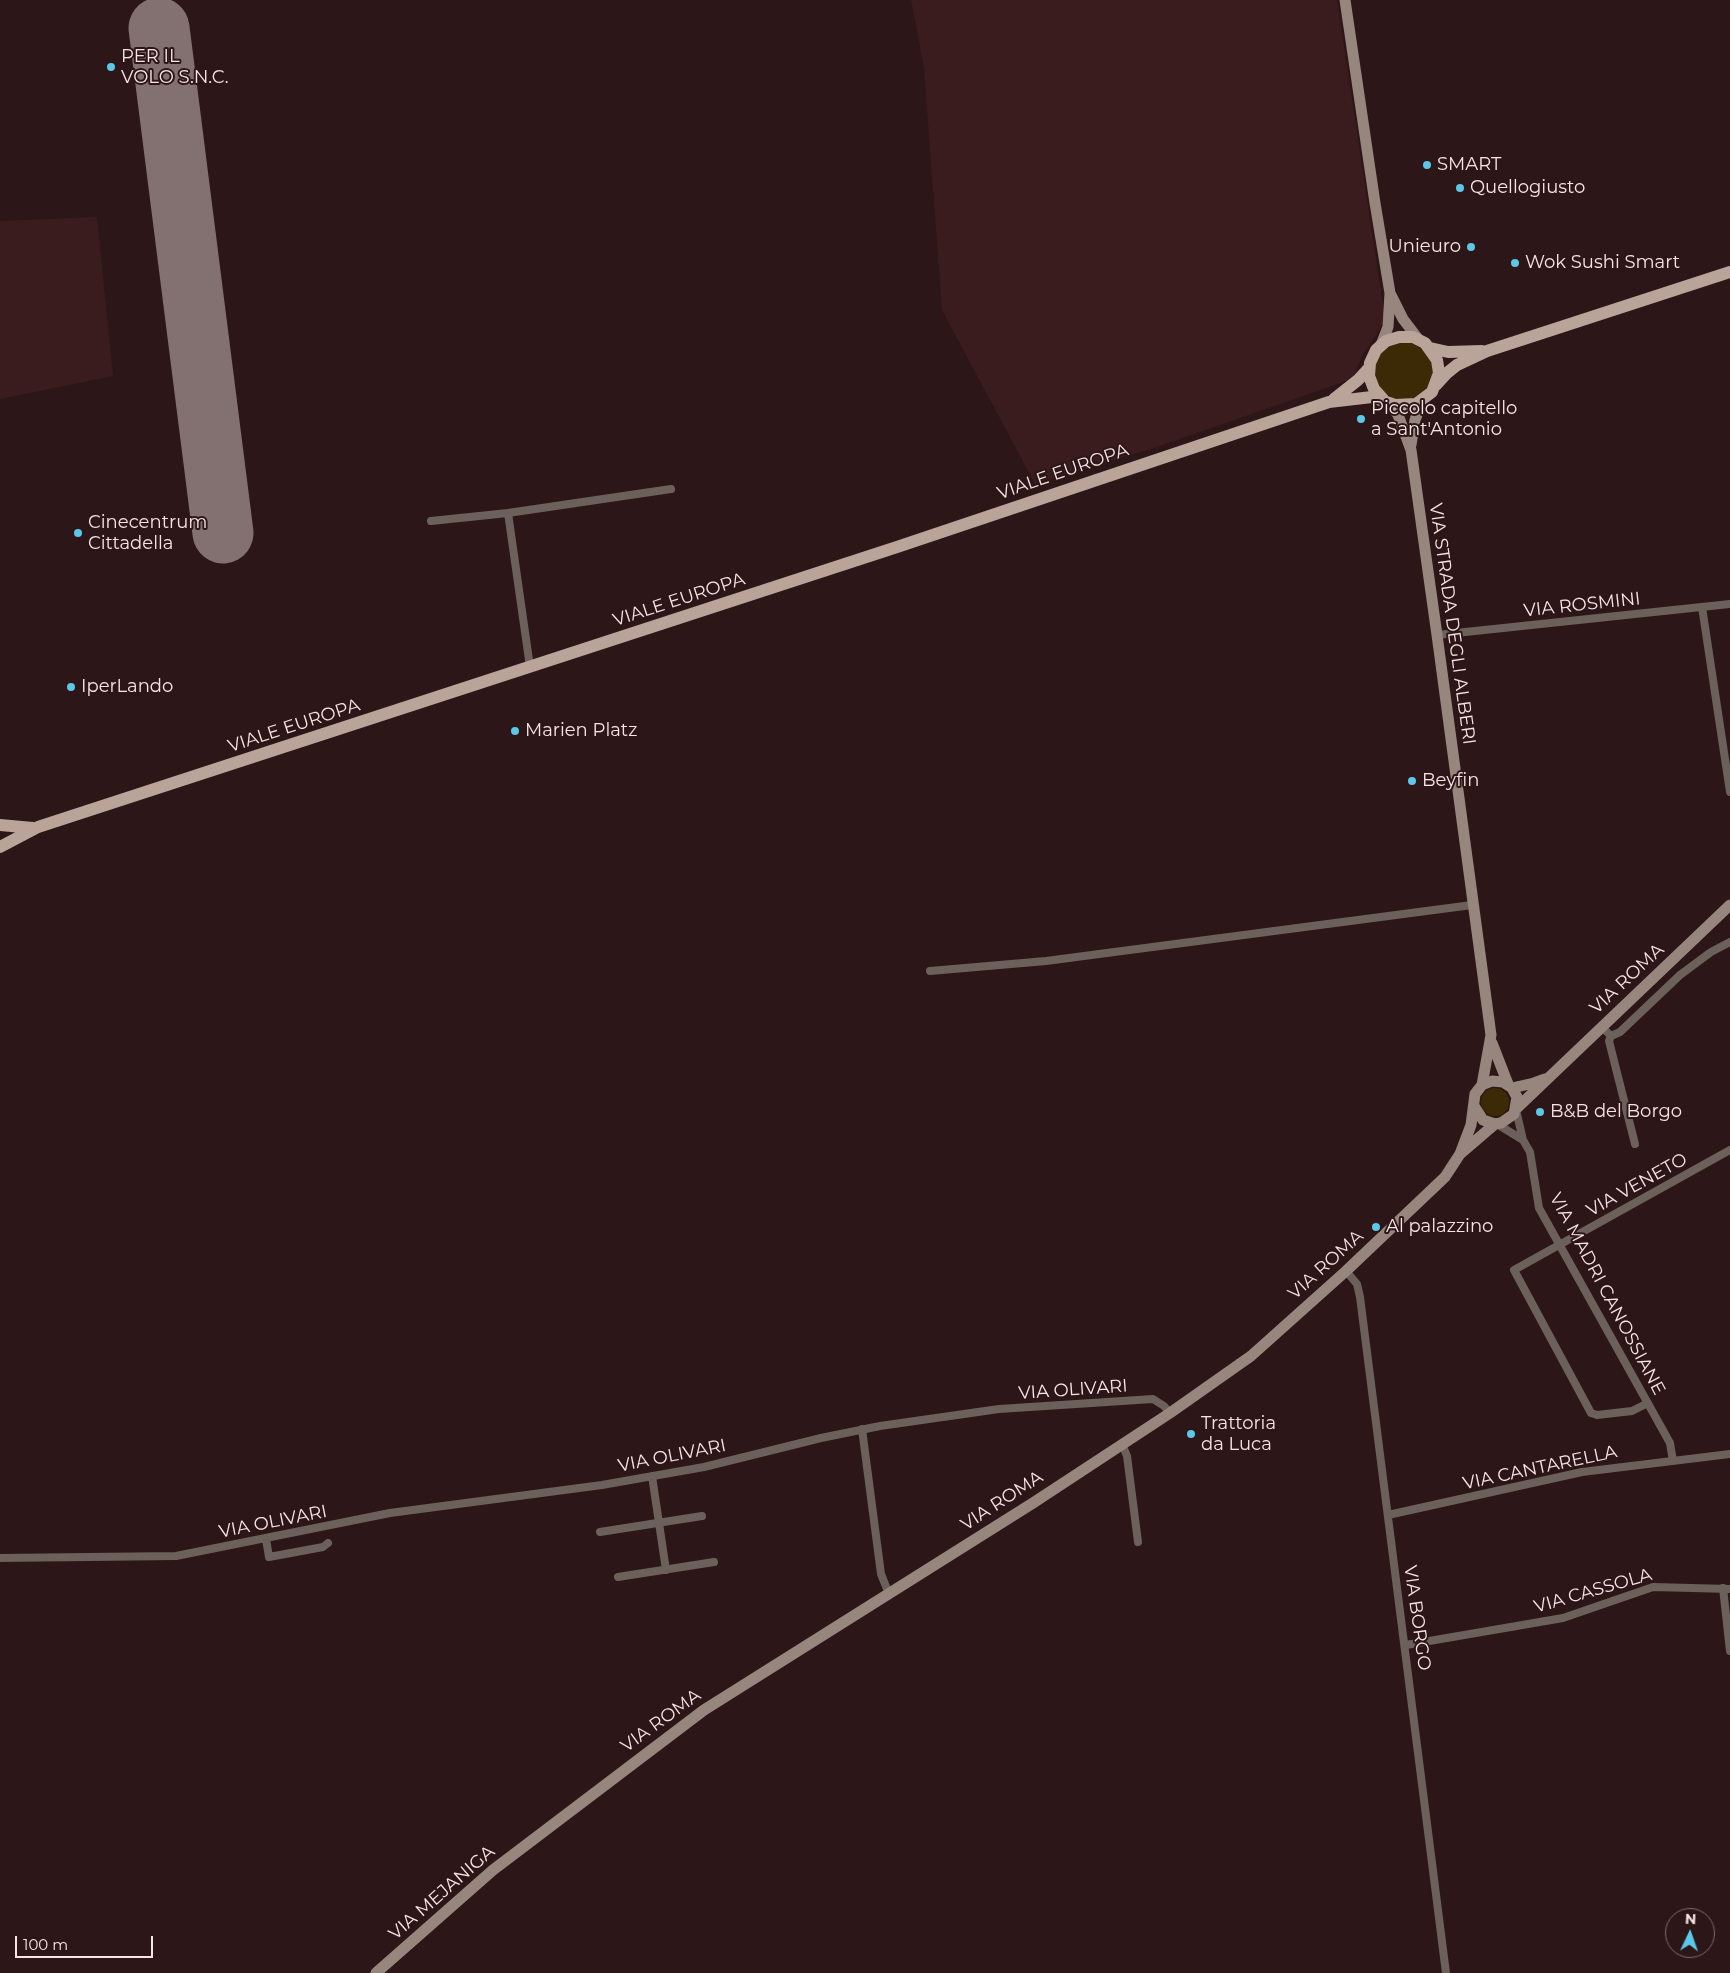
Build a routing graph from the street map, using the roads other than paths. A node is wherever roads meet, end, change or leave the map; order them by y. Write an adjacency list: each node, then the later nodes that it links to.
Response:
1 (1346, 0): 3 (main road)
2 (1730, 272): 7 (main road)
3 (1390, 293): 4 (main road); 5 (main road)
4 (1419, 340): 5 (main road); 6 (main road)
5 (1380, 345): 8 (main road, VIALE EUROPA)
6 (1430, 348): 7 (main road); 9 (main road)
7 (1487, 351): 9 (main road)
8 (1369, 368): 10 (main road); 12 (main road, VIALE EUROPA)
9 (1436, 386): 11 (main road)
10 (1386, 401): 11 (main road, VIALE EUROPA); 12 (main road, VIALE EUROPA); 13 (main road, VIA STRADA DEGLI ALBERI)
11 (1422, 401): 13 (main road, VIA STRADA DEGLI ALBERI)
12 (1329, 402): 20 (main road, VIALE EUROPA)
13 (1411, 450): 19 (main road, VIA STRADA DEGLI ALBERI)
14 (671, 489): 15 (street)
15 (508, 513): 16 (street); 20 (street)
16 (431, 521)
17 (1730, 604): 18 (street, VIA ROSMINI)
18 (1702, 607): 19 (street, VIA ROSMINI); 21 (street)
19 (1437, 634): 26 (main road, VIA STRADA DEGLI ALBERI)
20 (530, 667): 24 (main road, VIALE EUROPA)
21 (1729, 779): 22 (street)
22 (1730, 792)
23 (0, 825): 24 (main road, VIALE EUROPA)
24 (38, 828): 25 (main road, VIALE EUROPA)
25 (0, 847)
26 (1472, 905): 31 (street); 34 (main road, VIA STRADA DEGLI ALBERI)
27 (1730, 905): 29 (main road, VIA ROMA)
28 (1730, 942): 30 (street)
29 (1677, 956): 30 (street); 32 (main road, VIA ROMA)
30 (1689, 969): 33 (street)
31 (930, 970)
32 (1601, 1026): 33 (street); 35 (main road, VIA ROMA)
33 (1611, 1036): 42 (street)
34 (1491, 1042): 36 (main road, VIA STRADA DEGLI ALBERI); 37 (main road, VIA STRADA DEGLI ALBERI)
35 (1547, 1078): 37 (main road, VIA ROMA); 39 (main road, VIA ROMA)
36 (1482, 1085): 37 (main road, VIA ROMA); 38 (main road, VIA ROMA)
37 (1510, 1086): 39 (main road)
38 (1474, 1106): 40 (main road); 44 (main road, VIA ROMA)
39 (1516, 1109): 40 (main road, VIA ROMA); 41 (street, VIA MADRI CANOSSIANE)
40 (1496, 1124): 41 (street); 44 (main road, VIA ROMA)
41 (1523, 1140): 45 (street, VIA MADRI CANOSSIANE)
42 (1635, 1144)
43 (1730, 1150): 45 (street, VIA VENETO)
44 (1460, 1154): 46 (main road, VIA ROMA)
45 (1559, 1244): 47 (street, VIA MADRI CANOSSIANE); 47 (street, VIA VENETO)
46 (1346, 1272): 48 (main road, VIA ROMA); 54 (street, VIA BORGO)
47 (1648, 1403): 52 (street, VIA MADRI CANOSSIANE)
48 (1170, 1413): 49 (street, VIA OLIVARI); 50 (main road, VIA ROMA)
49 (862, 1429): 53 (street, VIA OLIVARI); 66 (street)
50 (1122, 1444): 59 (street); 66 (main road, VIA ROMA)
51 (1730, 1454): 52 (street, VIA CANTARELLA)
52 (1673, 1461): 54 (street, VIA CANTARELLA)
53 (652, 1476): 56 (street); 58 (street, VIA OLIVARI)
54 (1388, 1515): 67 (street, VIA BORGO)
55 (702, 1516): 56 (street)
56 (659, 1522): 57 (street); 63 (street)
57 (600, 1532)
58 (266, 1539): 60 (street); 61 (street, VIA OLIVARI)
59 (1138, 1542)
60 (328, 1543)
61 (0, 1558)
62 (714, 1562): 63 (street)
63 (666, 1570): 64 (street)
64 (618, 1577)
65 (1726, 1588): 67 (street, VIA CASSOLA); 68 (street)
66 (889, 1594): 69 (main road, VIA ROMA)
67 (1406, 1645): 71 (street, VIA BORGO)
68 (1730, 1651)
69 (532, 1840): 70 (main road, VIA MEJANIGA)
70 (376, 1973)
71 (1446, 1973)

